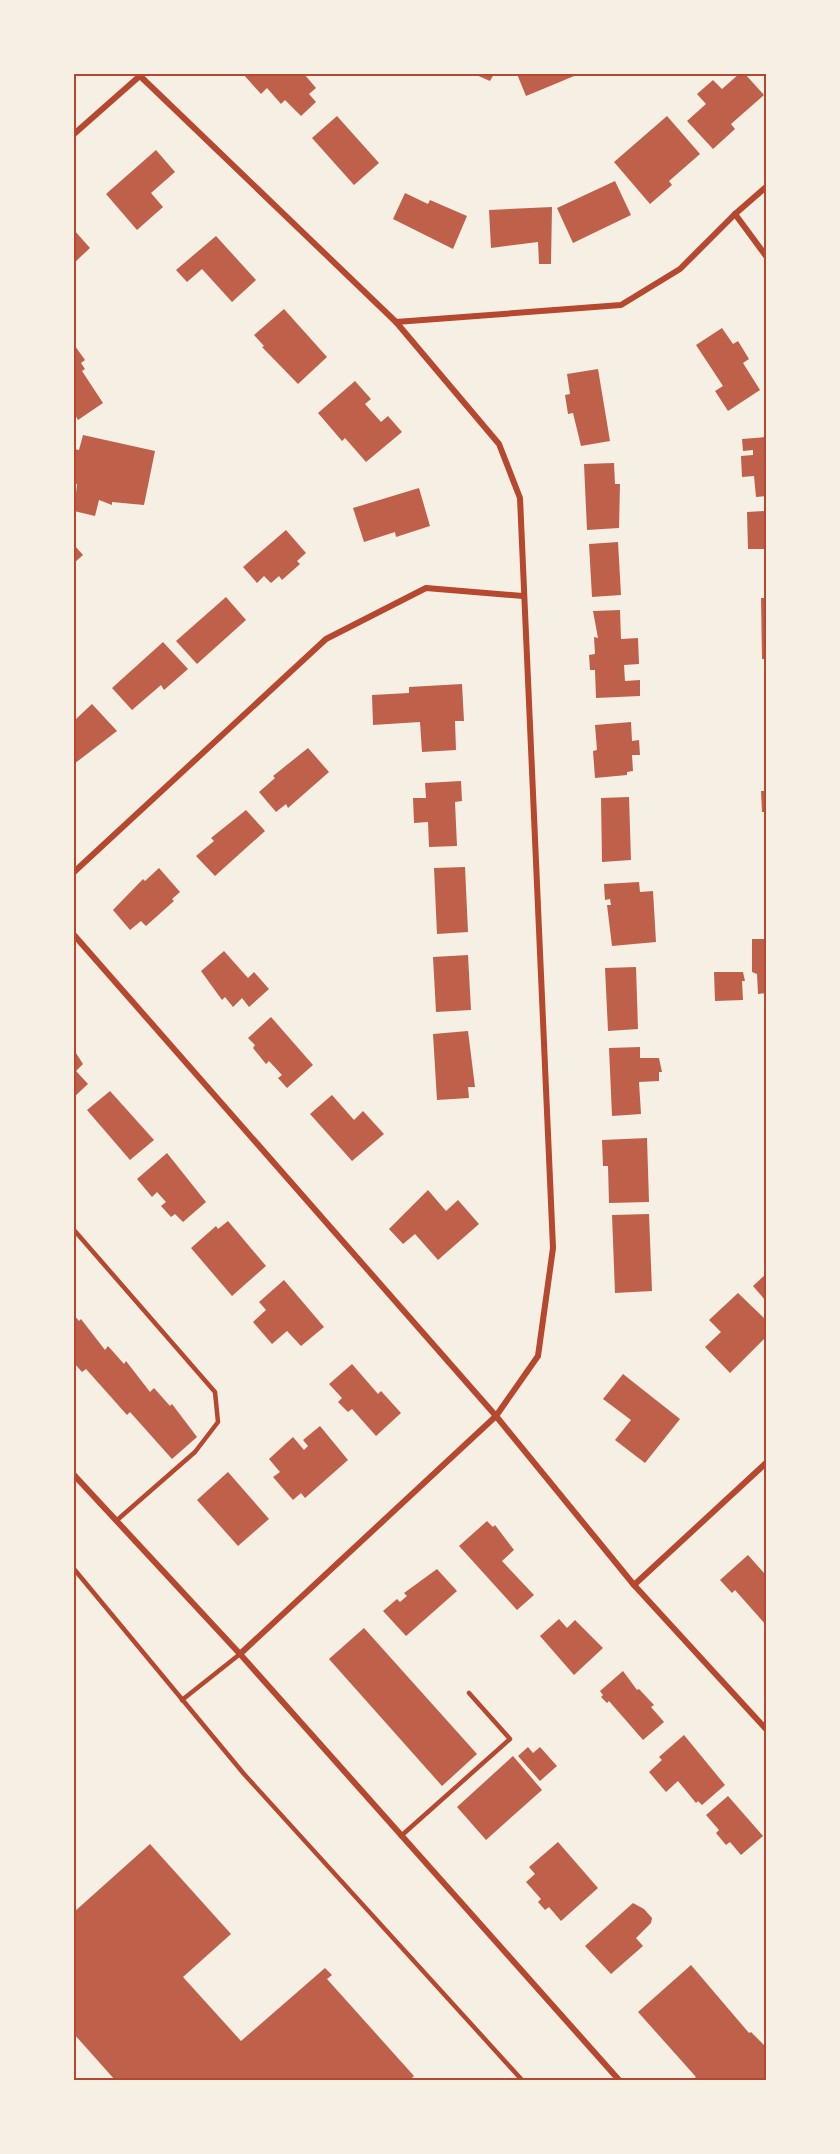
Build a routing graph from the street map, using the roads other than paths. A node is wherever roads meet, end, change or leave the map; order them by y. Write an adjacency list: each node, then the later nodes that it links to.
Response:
1 (140, 74): 2 (street); 6 (street)
2 (74, 134)
3 (766, 187): 4 (street)
4 (735, 214): 5 (street); 6 (street)
5 (766, 256)
6 (396, 322): 7 (street)
7 (523, 596): 8 (street); 11 (street)
8 (74, 872)
9 (74, 935): 11 (street)
10 (74, 1230): 14 (lane)
11 (496, 1416): 16 (street); 17 (street)
12 (766, 1463): 16 (street)
13 (74, 1475): 14 (street)
14 (116, 1521): 17 (street)
15 (74, 1569): 19 (lane)
16 (634, 1585): 20 (street)
17 (240, 1654): 19 (lane); 21 (street)
18 (469, 1693): 21 (lane)
19 (182, 1700): 22 (lane)
20 (766, 1729)
21 (401, 1836): 23 (street)
22 (522, 2080)
23 (619, 2080)

